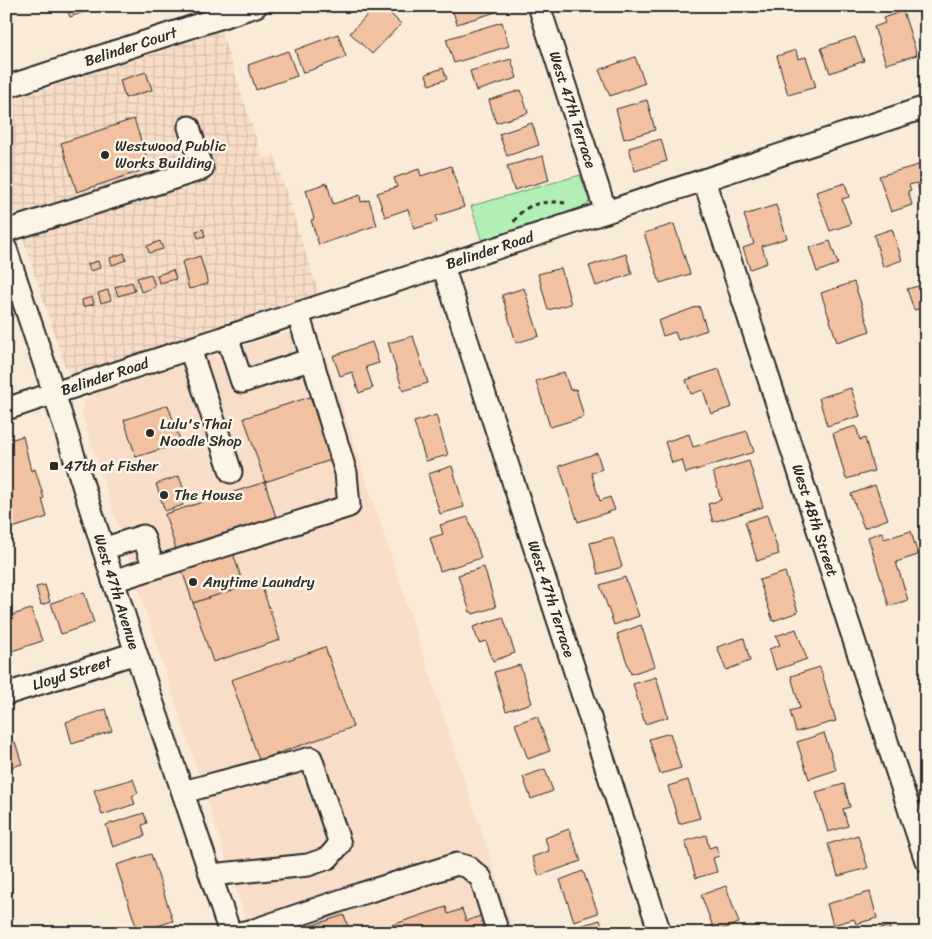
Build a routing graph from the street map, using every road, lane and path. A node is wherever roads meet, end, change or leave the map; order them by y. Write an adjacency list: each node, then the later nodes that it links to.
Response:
1 (256, 6): 3 (street, Belinder Court)
2 (539, 6): 7 (street, West 47th Terrace)
3 (6, 87)
4 (926, 107): 6 (street, Belinder Road)
5 (189, 127): 8 (street)
6 (704, 180): 7 (street, Belinder Road); 24 (street, West 48th Street)
7 (606, 212): 10 (street, Belinder Road)
8 (6, 231)
9 (6, 249): 15 (street, West 47th Avenue)
10 (443, 266): 11 (street, Belinder Road); 29 (street, West 47th Terrace)
11 (298, 313): 12 (street, Belinder Road); 14 (street)
12 (228, 336): 13 (street, Belinder Road); 14 (street)
13 (190, 349): 15 (street, Belinder Road); 17 (street)
14 (312, 359): 19 (street)
15 (54, 393): 16 (street, Belinder Road); 18 (street, West 47th Avenue)
16 (6, 409)
17 (231, 472)
18 (103, 549): 19 (street); 20 (street, West 47th Avenue)
19 (154, 568): 20 (street)
20 (113, 581): 21 (street, West 47th Avenue)
21 (136, 653): 22 (street, Lloyd Street); 23 (street, West 47th Avenue)
22 (6, 694)
23 (183, 792): 25 (street, West 47th Avenue); 25 (street)
24 (926, 861)
25 (211, 875): 26 (street, West 47th Avenue)
26 (230, 933)
27 (239, 933): 28 (street)
28 (498, 933)
29 (660, 933)

